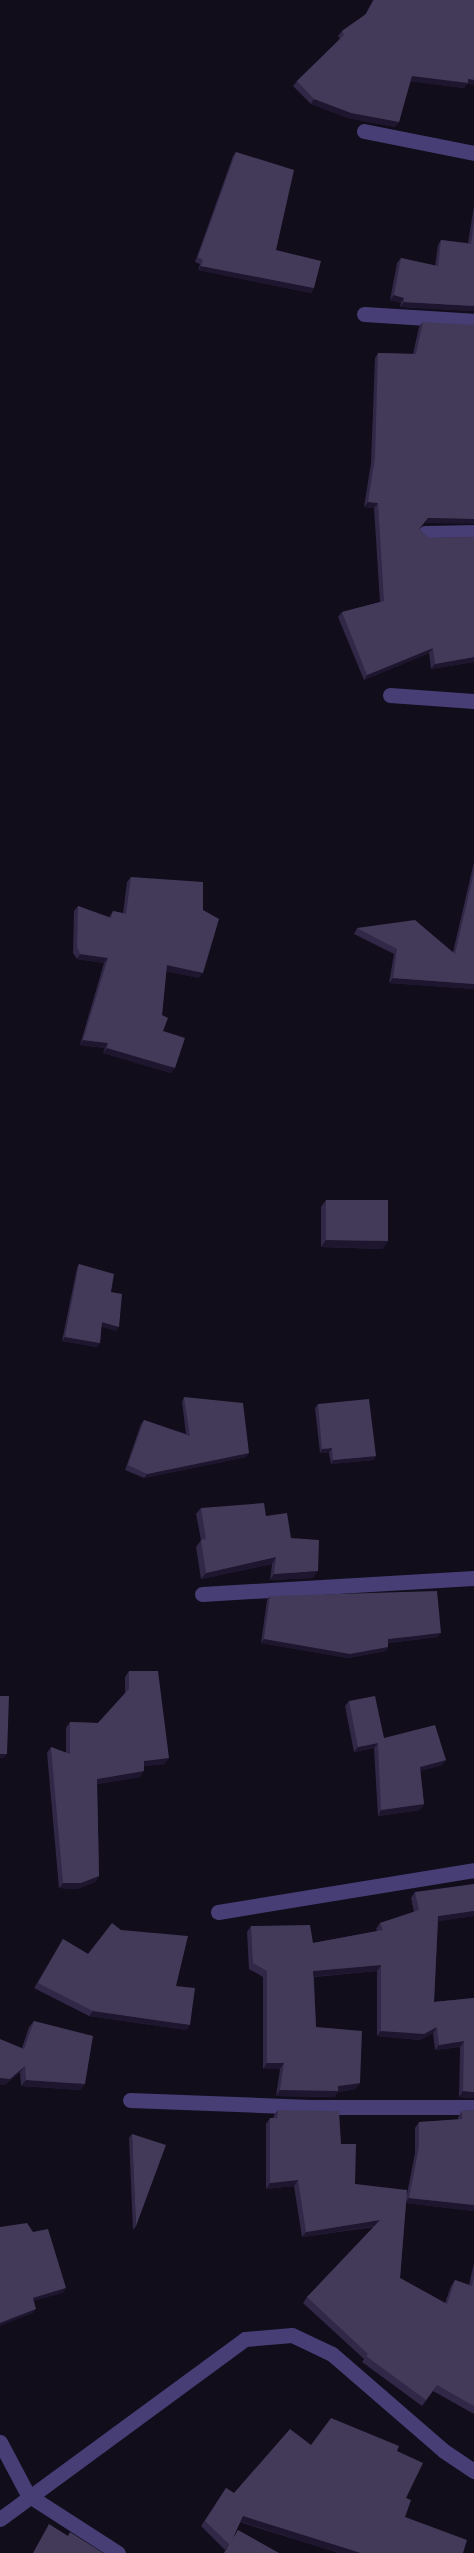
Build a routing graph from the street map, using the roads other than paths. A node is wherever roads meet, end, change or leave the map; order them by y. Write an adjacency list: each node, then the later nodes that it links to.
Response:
1 (364, 131): 2 (street)
2 (474, 153)
3 (364, 314): 4 (street)
4 (474, 321)
5 (474, 532): 6 (street)
6 (425, 533)
7 (390, 695): 8 (street)
8 (474, 701)
9 (474, 1578): 10 (street)
10 (202, 1594)
11 (474, 1870): 12 (street)
12 (218, 1912)
13 (130, 2100): 14 (street)
14 (474, 2107)
15 (0, 2442): 17 (street)
16 (474, 2472): 17 (street)
17 (28, 2495): 18 (street); 19 (street)
18 (0, 2519)
19 (118, 2553)

